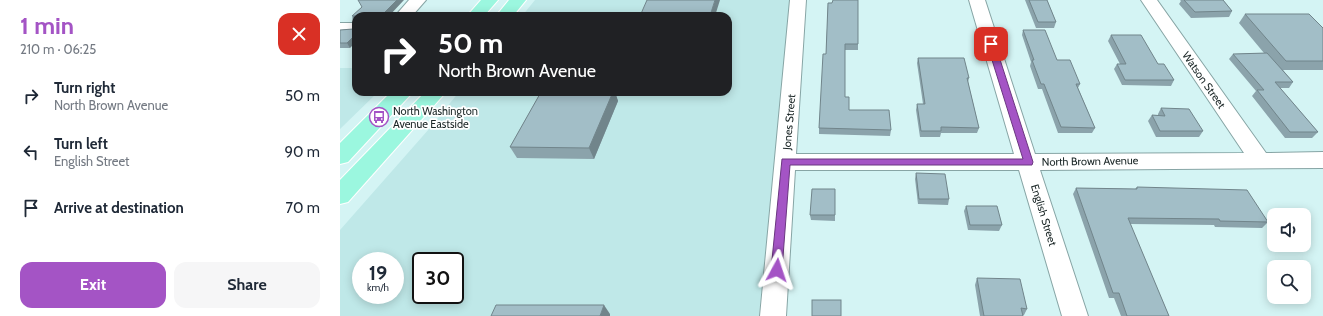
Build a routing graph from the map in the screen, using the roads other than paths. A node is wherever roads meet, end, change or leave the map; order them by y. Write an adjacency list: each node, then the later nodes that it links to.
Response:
1 (418, 0): 7 (street)
2 (490, 0): 8 (main road)
3 (518, 0): 9 (main road)
4 (798, 0): 17 (street, Jones Street)
5 (977, 0): 18 (street, English Street)
6 (1149, 0): 15 (street, Watson Street)
7 (407, 12)
8 (479, 12)
9 (508, 12)
10 (340, 28): 11 (street)
11 (352, 28)
12 (399, 96): 14 (main road)
13 (432, 96): 19 (main road)
14 (340, 156)
15 (1259, 159): 16 (street, North Brown Avenue); 18 (street, North Brown Avenue)
16 (1323, 160)
17 (786, 162): 18 (street, North Brown Avenue); 20 (street, Jones Street)
18 (1028, 162): 21 (street, English Street)
19 (340, 195)
20 (773, 316)
21 (1075, 316)

